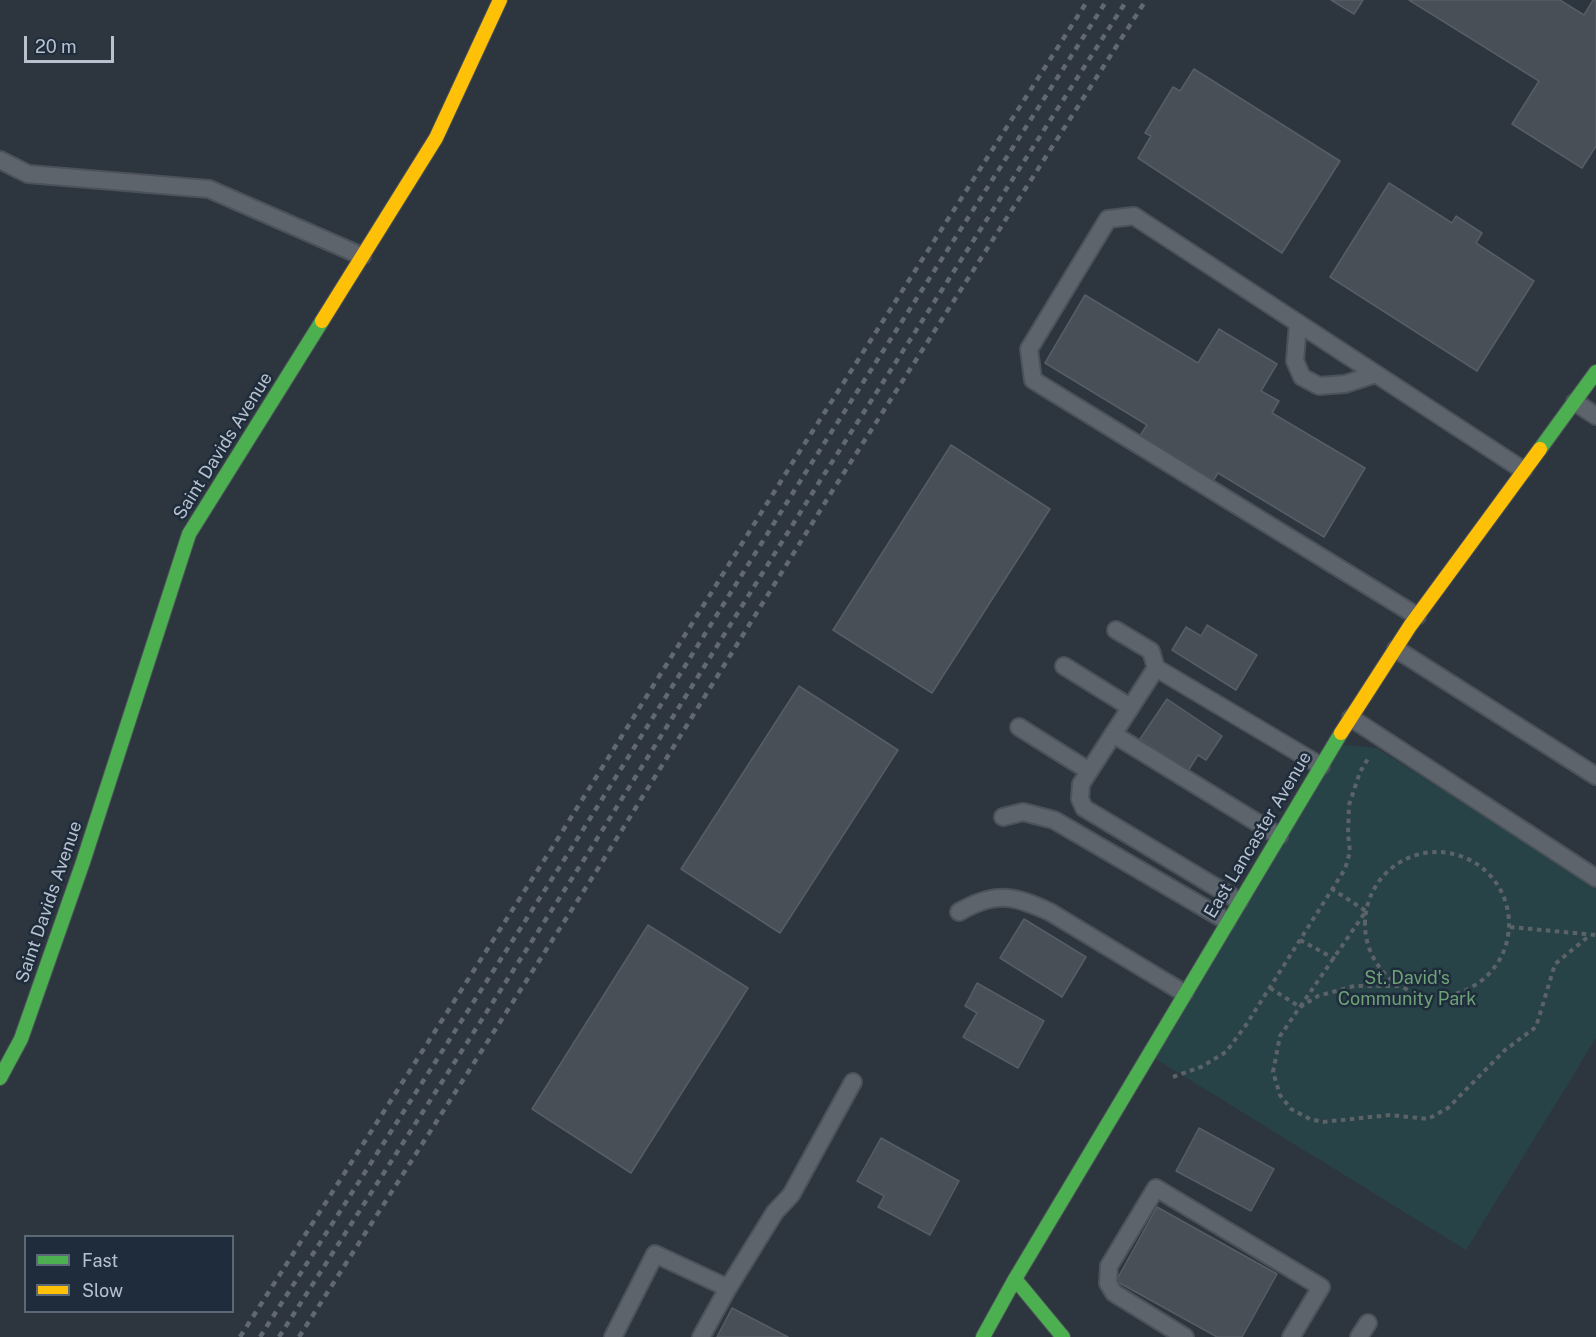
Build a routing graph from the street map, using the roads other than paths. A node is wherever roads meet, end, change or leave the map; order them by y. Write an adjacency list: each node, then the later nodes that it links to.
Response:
1 (500, 0): 3 (main road, Saint Davids Avenue)
2 (0, 160): 3 (lane)
3 (362, 256): 29 (main road, Saint Davids Avenue)
4 (1298, 323): 6 (lane); 6 (lane); 10 (lane)
5 (1596, 372): 7 (main road, East Lancaster Avenue)
6 (1376, 374): 9 (lane)
7 (1575, 402): 8 (lane); 9 (main road, East Lancaster Avenue)
8 (1596, 416)
9 (1523, 470): 10 (main road, East Lancaster Avenue)
10 (1417, 616): 12 (main road, East Lancaster Avenue)
11 (1116, 630): 14 (lane)
12 (1396, 649): 16 (main road, East Lancaster Avenue); 21 (lane)
13 (1064, 666): 15 (lane)
14 (1156, 668): 15 (lane); 19 (lane)
15 (1130, 707): 18 (lane)
16 (1351, 718): 19 (main road, East Lancaster Avenue); 24 (lane)
17 (1019, 727): 20 (lane)
18 (1113, 734): 20 (lane); 23 (lane)
19 (1321, 766): 23 (main road, East Lancaster Avenue)
20 (1089, 771): 25 (lane)
21 (1596, 776)
22 (1003, 817): 27 (lane)
23 (1279, 836): 25 (main road, East Lancaster Avenue)
24 (1596, 878)
25 (1239, 902): 27 (main road, East Lancaster Avenue)
26 (959, 912): 28 (lane)
27 (1227, 921): 28 (main road, East Lancaster Avenue)
28 (1184, 993): 31 (main road, East Lancaster Avenue)
29 (0, 1078)
30 (853, 1082): 32 (lane)
31 (1015, 1279): 35 (main road, East Lancaster Avenue); 36 (main road)
32 (728, 1288): 33 (lane); 34 (lane)
33 (613, 1337)
34 (701, 1337)
35 (983, 1337)
36 (1063, 1337)
37 (1185, 1337): 38 (lane)
38 (1291, 1337)

